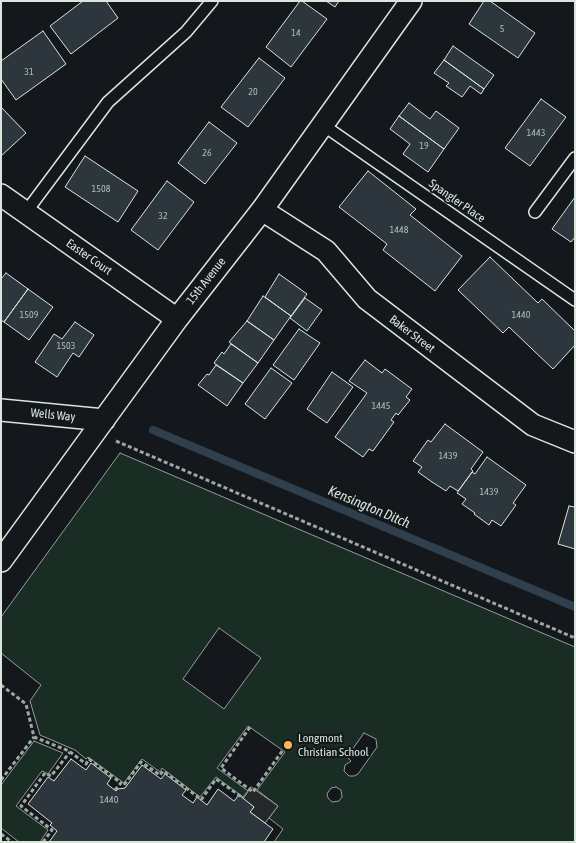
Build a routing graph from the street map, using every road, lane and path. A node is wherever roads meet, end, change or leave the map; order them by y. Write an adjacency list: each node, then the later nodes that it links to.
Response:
1 (212, 1): 7 (lane)
2 (411, 1): 3 (street, 15th Avenue)
3 (323, 125): 6 (street, 15th Avenue); 9 (lane, Spangler Place)
4 (575, 158): 8 (lane)
5 (1, 195): 7 (street, Easter Court)
6 (262, 210): 10 (street, 15th Avenue); 13 (street, Baker Street)
7 (26, 212): 10 (street, Easter Court)
8 (535, 212)
9 (575, 300)
10 (177, 319): 12 (street, 15th Avenue)
11 (1, 410): 12 (street, Wells Way)
12 (100, 426): 14 (street, 15th Avenue); 15 (path)
13 (575, 442)
14 (1, 561)
15 (575, 638)
16 (1, 685): 18 (path)
17 (250, 727): 19 (path)
18 (34, 737): 20 (path); 21 (path)
19 (283, 750)
20 (70, 752): 22 (path); 27 (path)
21 (1, 780)
22 (121, 783): 23 (path); 24 (path)
23 (115, 790)
24 (243, 798)
25 (1, 834): 26 (path)
26 (12, 842)
27 (43, 842)

